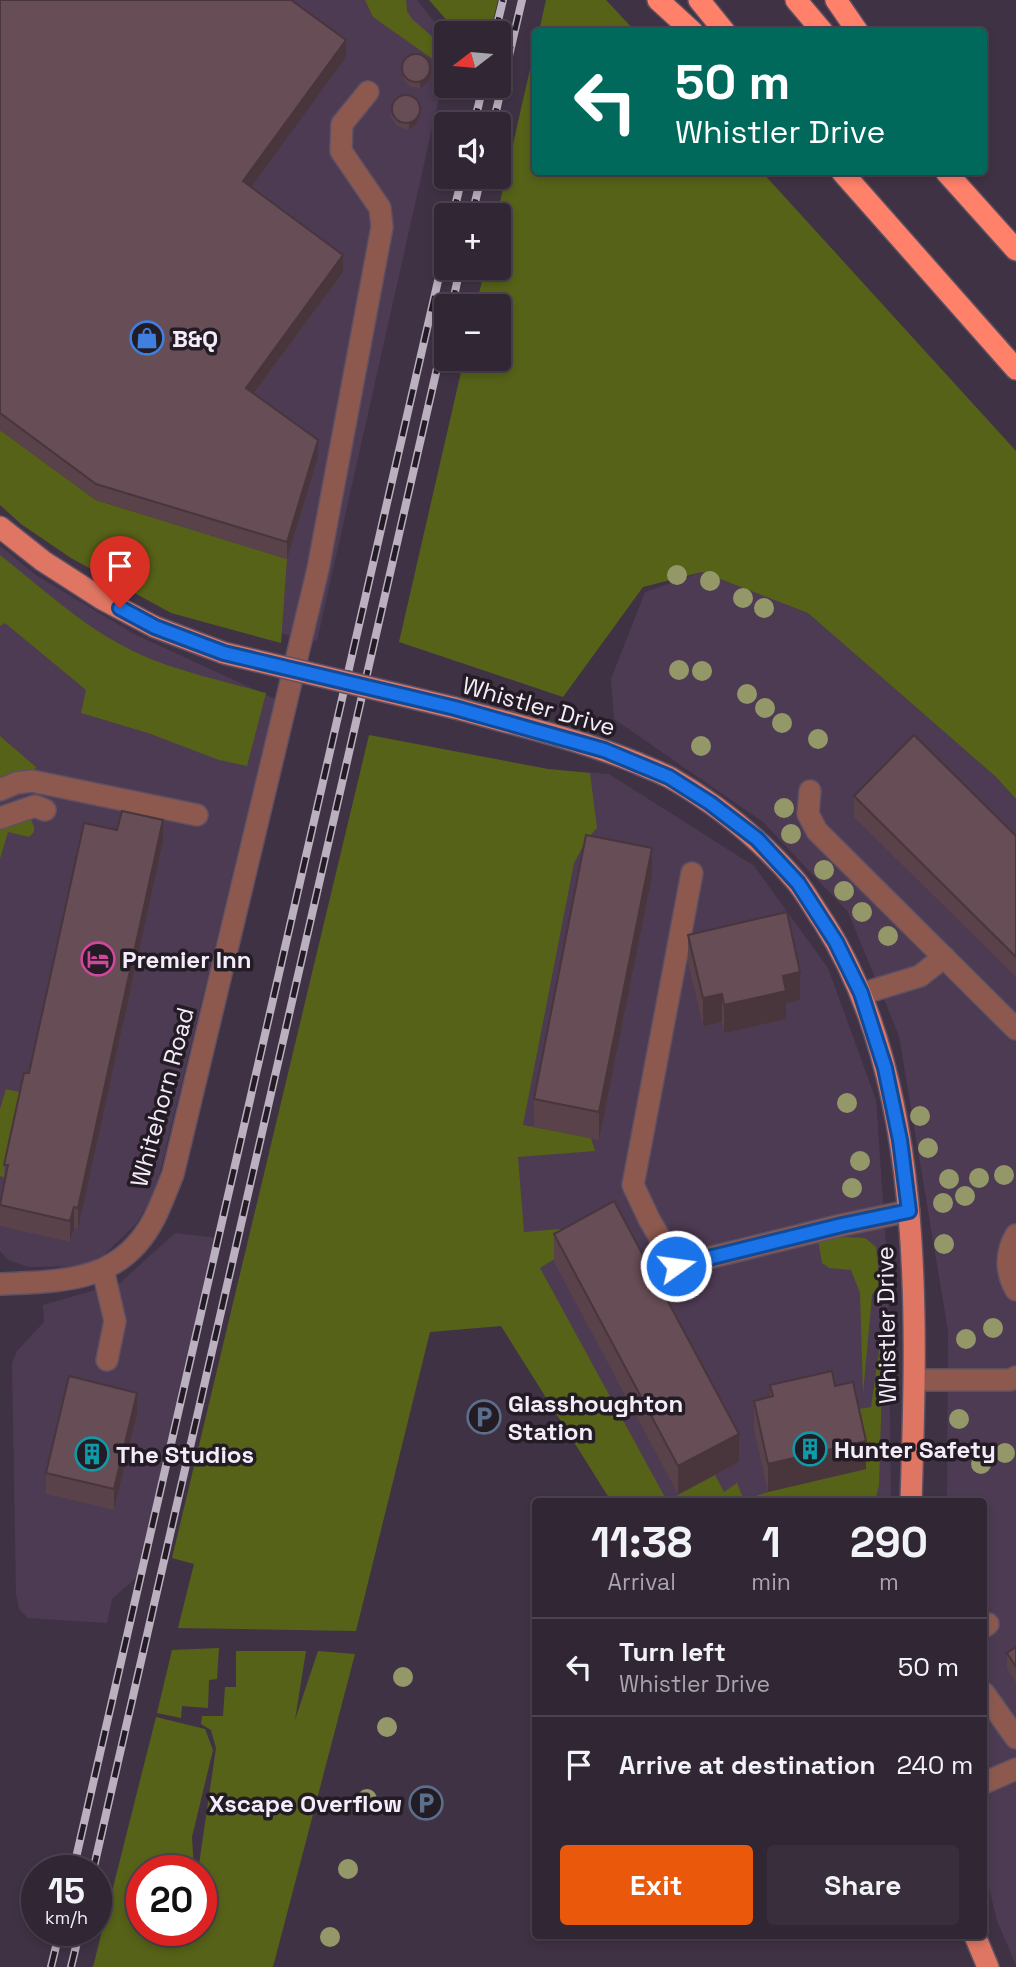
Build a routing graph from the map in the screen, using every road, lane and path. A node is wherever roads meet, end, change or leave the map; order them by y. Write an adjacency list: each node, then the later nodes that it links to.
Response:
1 (658, 0): 5 (highway)
2 (699, 0): 6 (highway)
3 (796, 0): 7 (highway)
4 (836, 0): 8 (highway)
5 (689, 28)
6 (722, 28)
7 (820, 28)
8 (855, 28)
9 (368, 92): 27 (lane, Whitehorn Road)
10 (845, 175): 14 (highway)
11 (950, 175): 13 (highway)
12 (960, 175): 13 (highway)
13 (1011, 245)
14 (1016, 369)
15 (0, 527): 23 (main road, Whistler Drive, bridge)
16 (0, 790): 19 (lane)
17 (810, 791): 22 (lane)
18 (46, 810): 20 (lane)
19 (197, 815)
20 (0, 818)
21 (692, 873): 25 (lane)
22 (944, 957): 23 (lane); 24 (lane)
23 (861, 993): 25 (main road, Whistler Drive)
24 (1016, 1029)
25 (909, 1211): 32 (main road, Whistler Drive)
26 (1016, 1235): 29 (lane)
27 (103, 1270): 28 (lane, Whitehorn Road); 30 (lane)
28 (0, 1284)
29 (1016, 1290)
30 (107, 1360)
31 (1016, 1377): 32 (lane)
32 (915, 1380): 33 (main road, Whistler Drive)
33 (911, 1498)
34 (987, 1697): 35 (lane)
35 (1016, 1738)
36 (1016, 1769): 37 (lane)
37 (987, 1782)
38 (976, 1939): 39 (main road)
39 (988, 1967)

